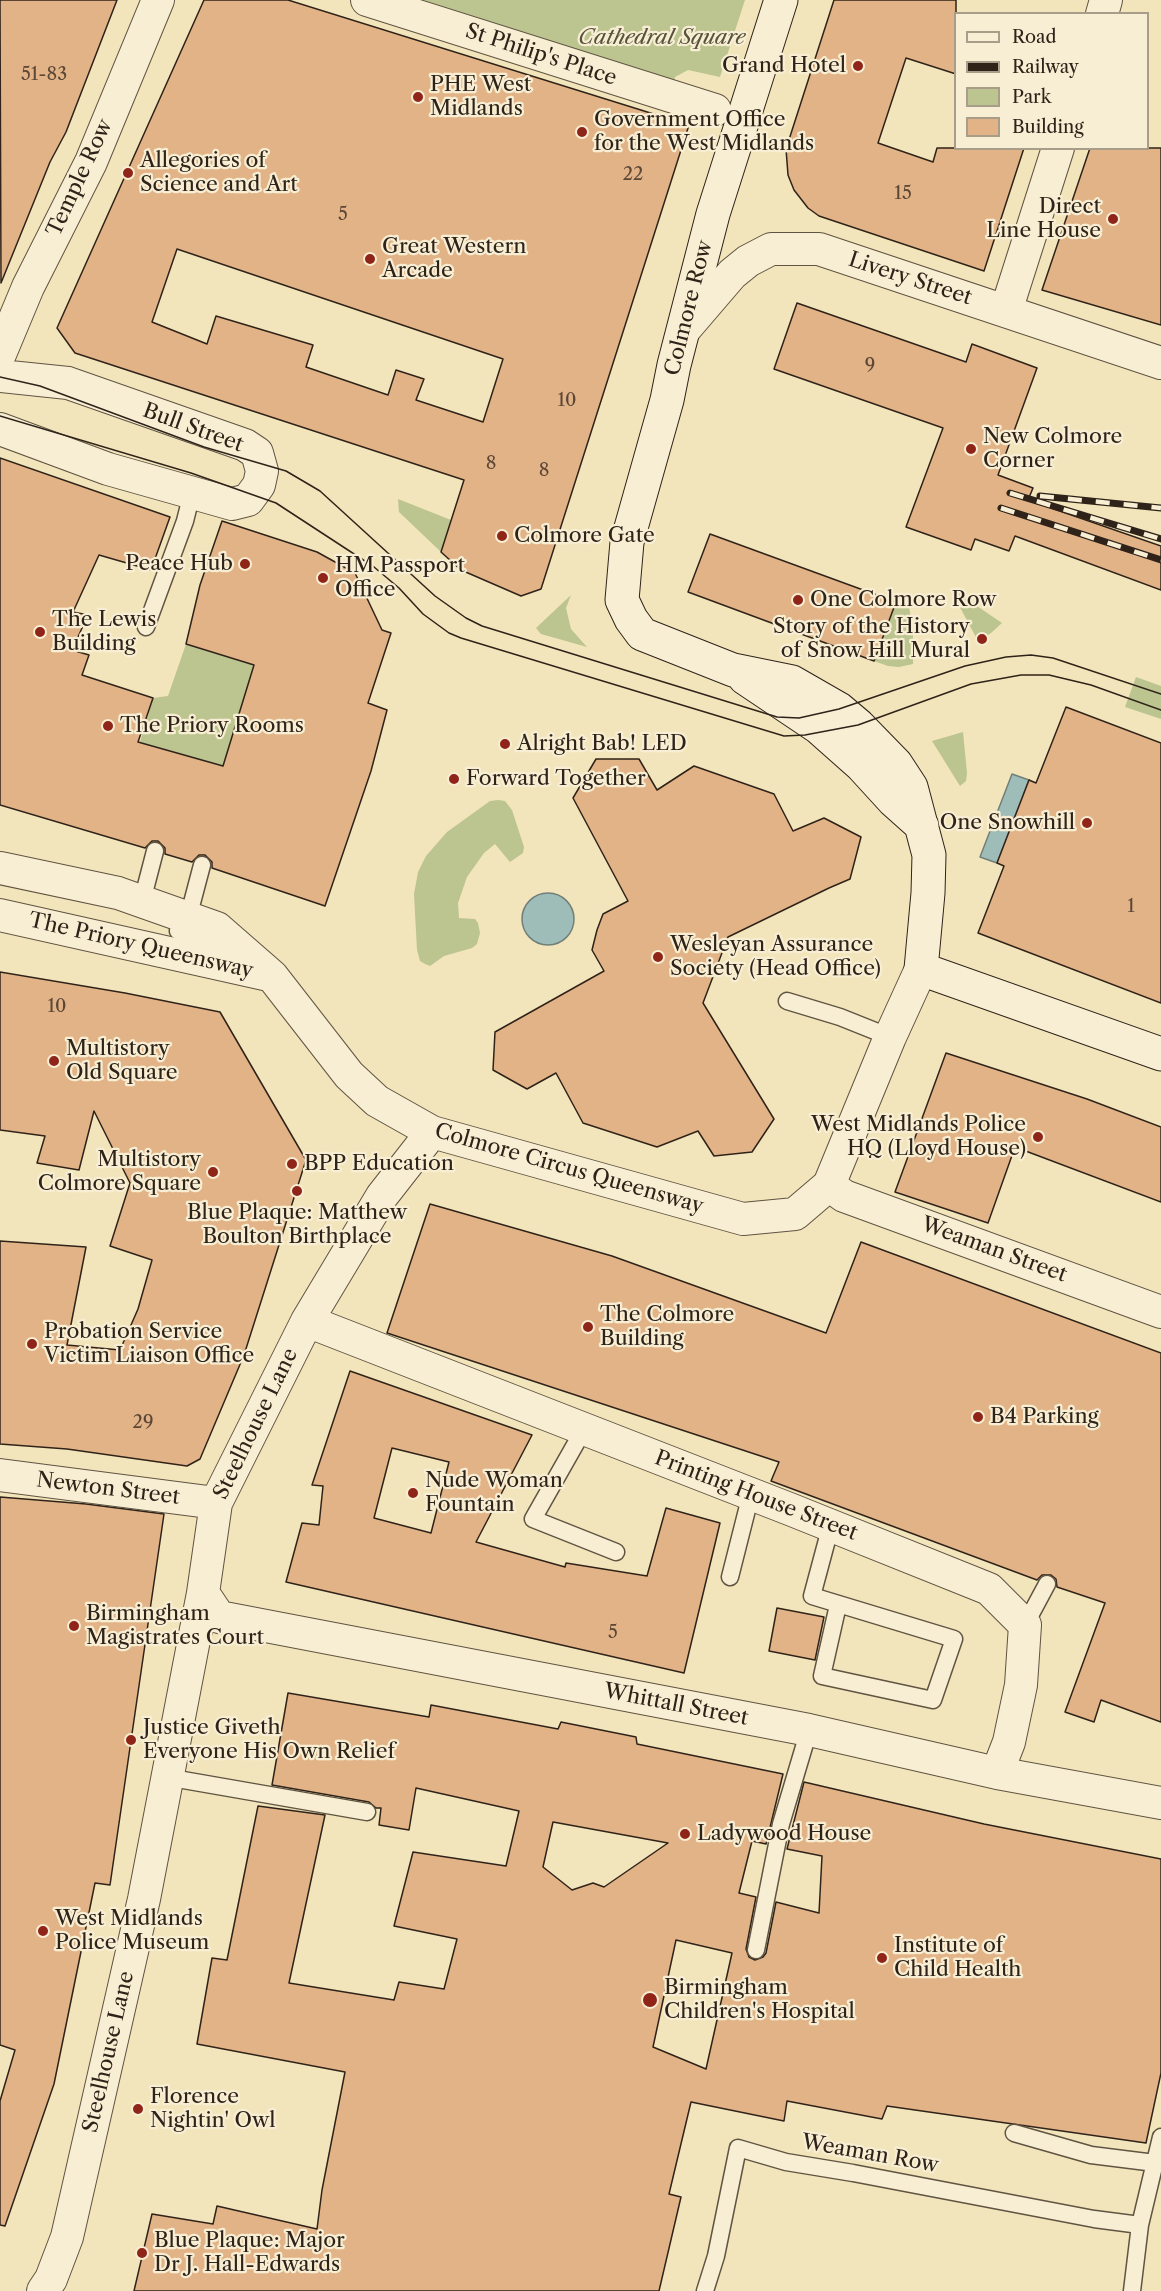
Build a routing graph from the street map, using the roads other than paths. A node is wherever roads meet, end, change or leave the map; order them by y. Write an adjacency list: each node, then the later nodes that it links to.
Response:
1 (158, 0): 8 (street, Temple Row)
2 (368, 0): 4 (street, St Philip's Place)
3 (781, 0): 7 (street, Colmore Row)
4 (715, 110)
5 (1057, 150): 6 (street)
6 (1006, 310): 7 (street, Livery Street); 9 (street, Livery Street)
7 (684, 330): 13 (street, Colmore Row)
8 (0, 354)
9 (1151, 360)
10 (0, 376): 12 (street, Bull Street)
11 (0, 429): 12 (street, Bull Street)
12 (192, 493): 14 (lane)
13 (631, 619): 21 (street, Colmore Circus Queensway)
14 (146, 627)
15 (155, 851): 18 (lane)
16 (202, 864): 20 (lane)
17 (0, 868): 18 (street, The Priory Queensway)
18 (142, 901): 20 (street, The Priory Queensway)
19 (0, 915): 22 (street, The Priory Queensway)
20 (197, 930): 22 (street, The Priory Queensway)
21 (921, 969): 24 (street, Colmore Circus Queensway); 25 (street)
22 (272, 976): 26 (street, Colmore Circus Queensway)
23 (787, 1001): 24 (lane)
24 (890, 1037): 27 (street, Colmore Circus Queensway)
25 (1161, 1053)
26 (432, 1132): 27 (street, Colmore Circus Queensway); 29 (street, Steelhouse Lane)
27 (829, 1185): 28 (street, Weaman Street)
28 (1161, 1312)
29 (320, 1326): 30 (street, Printing House Street); 33 (street, Steelhouse Lane)
30 (584, 1429): 32 (street, Printing House Street); 35 (lane)
31 (0, 1475): 33 (street, Newton Street)
32 (750, 1494): 34 (street, Printing House Street); 36 (lane)
33 (216, 1503): 38 (street, Steelhouse Lane)
34 (831, 1526): 39 (lane); 40 (street, Printing House Street)
35 (616, 1552)
36 (730, 1577)
37 (1047, 1584): 40 (lane)
38 (203, 1593): 41 (street, Whittall Street); 43 (street, Steelhouse Lane)
39 (838, 1605): 39 (lane)
40 (1025, 1625): 42 (street)
41 (809, 1730): 42 (street, Whittall Street); 46 (lane)
42 (997, 1773): 44 (street, Whittall Street)
43 (166, 1777): 45 (lane); 51 (street, Steelhouse Lane)
44 (1160, 1801)
45 (367, 1812)
46 (756, 1950)
47 (1014, 2133): 49 (lane)
48 (1161, 2137): 49 (lane)
49 (1155, 2163): 50 (lane)
50 (1140, 2225): 52 (lane, Weaman Row); 53 (lane)
51 (47, 2285)
52 (705, 2291)
53 (1132, 2291)

